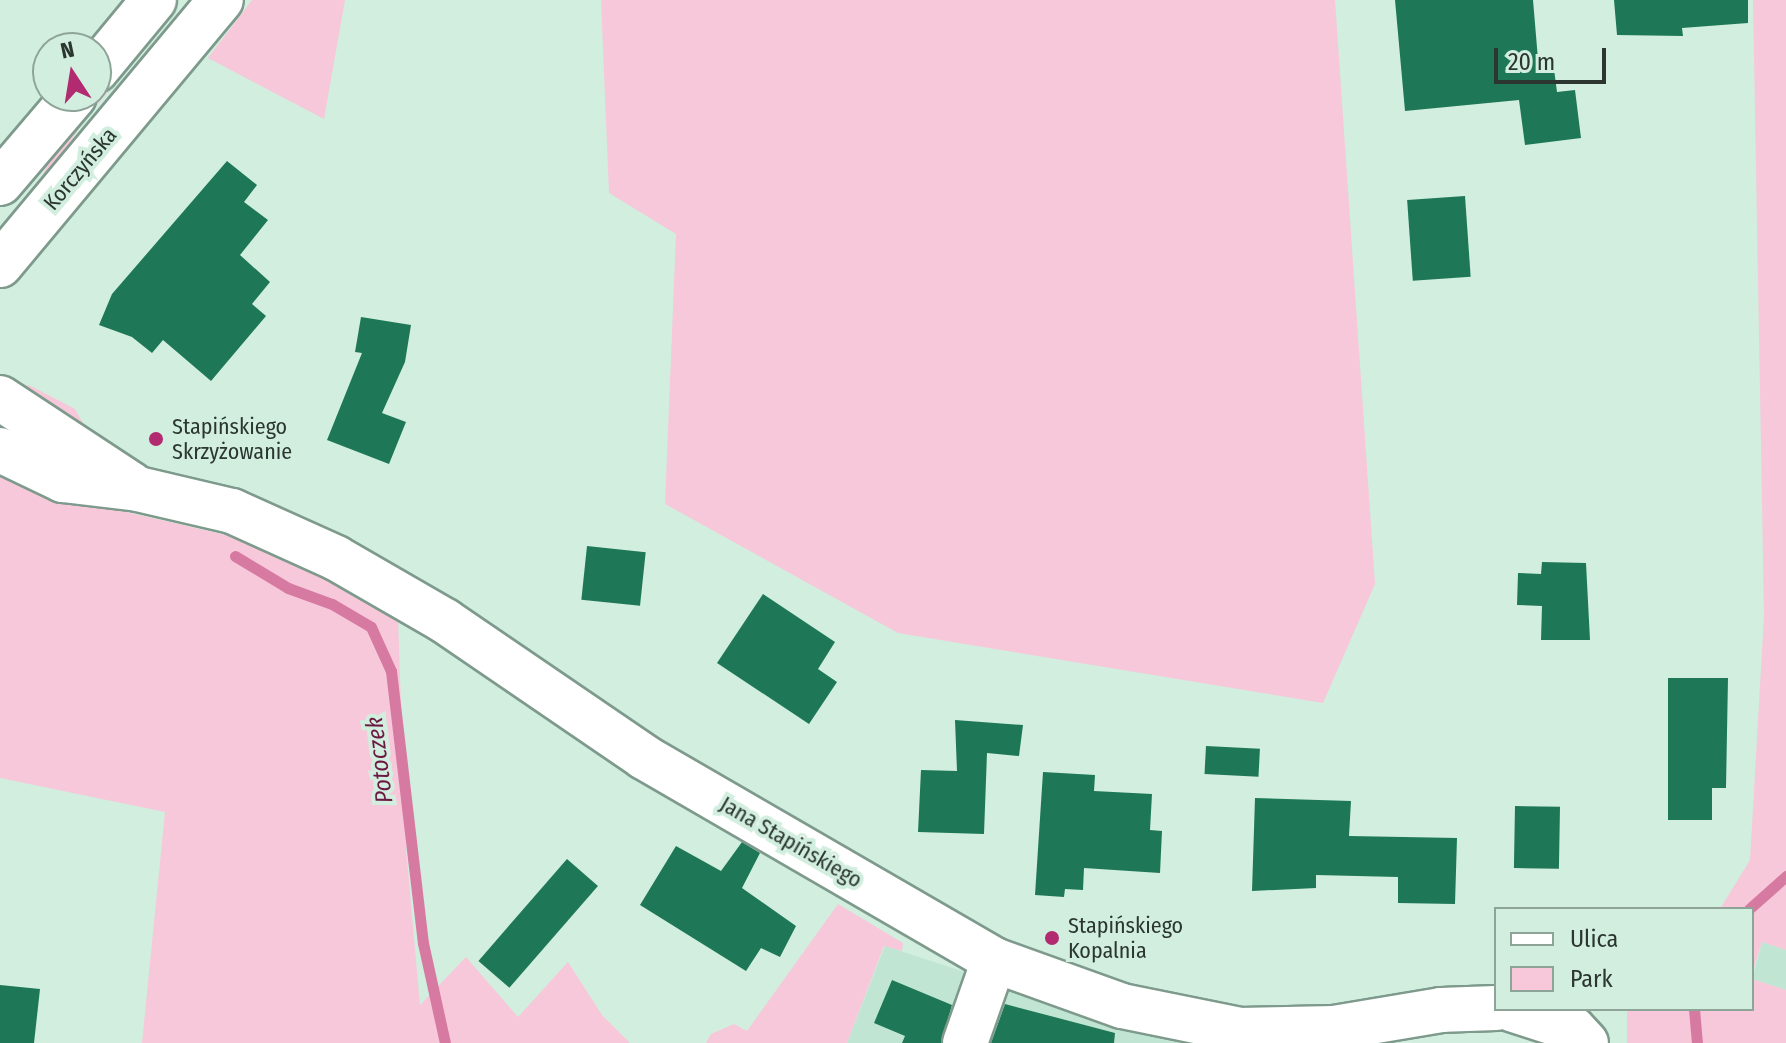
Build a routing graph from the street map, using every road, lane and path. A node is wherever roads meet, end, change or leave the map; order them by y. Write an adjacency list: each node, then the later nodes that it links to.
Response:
1 (154, 0): 3 (street)
2 (221, 0): 6 (street, Korczyńska)
3 (112, 51)
4 (60, 112): 5 (street)
5 (0, 183)
6 (0, 265)
7 (0, 398): 9 (street, Jana Stapińskiego)
8 (0, 450): 9 (street, Jana Stapińskiego)
9 (138, 489): 10 (street, Jana Stapińskiego)
10 (994, 960): 13 (street, Jana Stapińskiego); 14 (street)
11 (1494, 1008): 13 (street, Jana Stapińskiego)
12 (1517, 1011): 15 (street)
13 (1335, 1036)
14 (965, 1043)
15 (1586, 1043)

